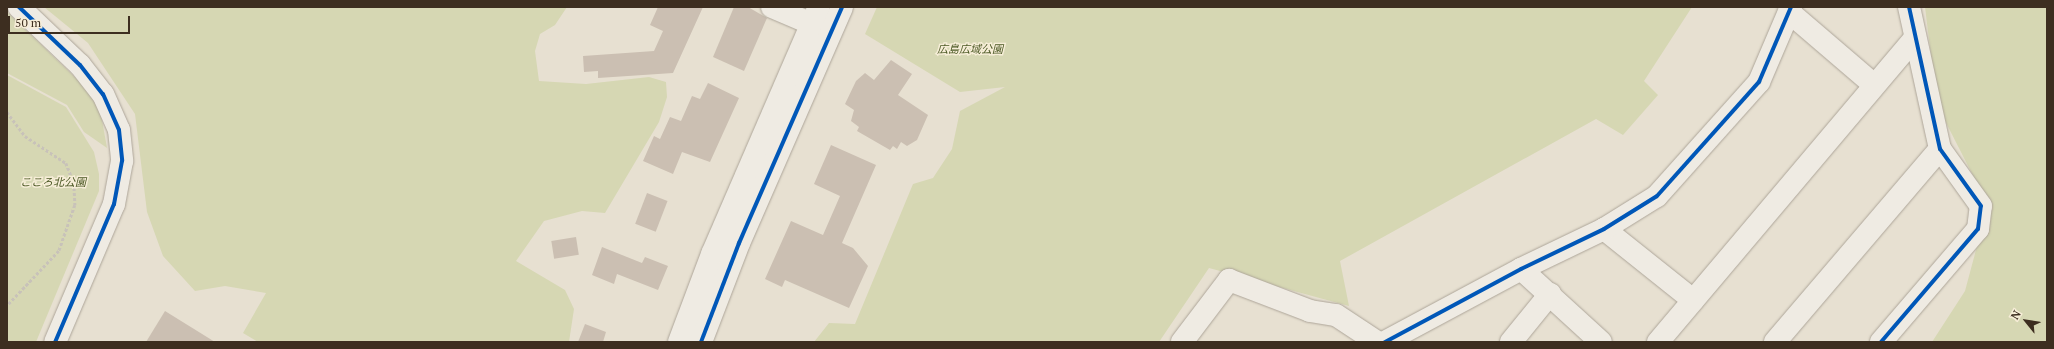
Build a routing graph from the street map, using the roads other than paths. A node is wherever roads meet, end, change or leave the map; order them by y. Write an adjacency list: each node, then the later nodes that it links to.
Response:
1 (19, 7): 15 (street)
2 (772, 7): 6 (street)
3 (842, 7): 17 (street)
4 (1909, 7): 7 (street)
5 (1790, 10): 8 (street); 10 (street)
6 (816, 16): 16 (street)
7 (1915, 38): 8 (street); 9 (street)
8 (1873, 84): 13 (street)
9 (1940, 149): 23 (street); 24 (street)
10 (1604, 229): 11 (street); 13 (street)
11 (1521, 269): 12 (street); 20 (street)
12 (1550, 294): 14 (street); 21 (street)
13 (1693, 300): 22 (street)
14 (1593, 340)
15 (55, 342)
16 (679, 342)
17 (701, 342)
18 (1182, 342): 19 (street)
19 (1377, 342)
20 (1385, 342)
21 (1511, 342)
22 (1658, 342)
23 (1775, 342)
24 (1881, 342)

